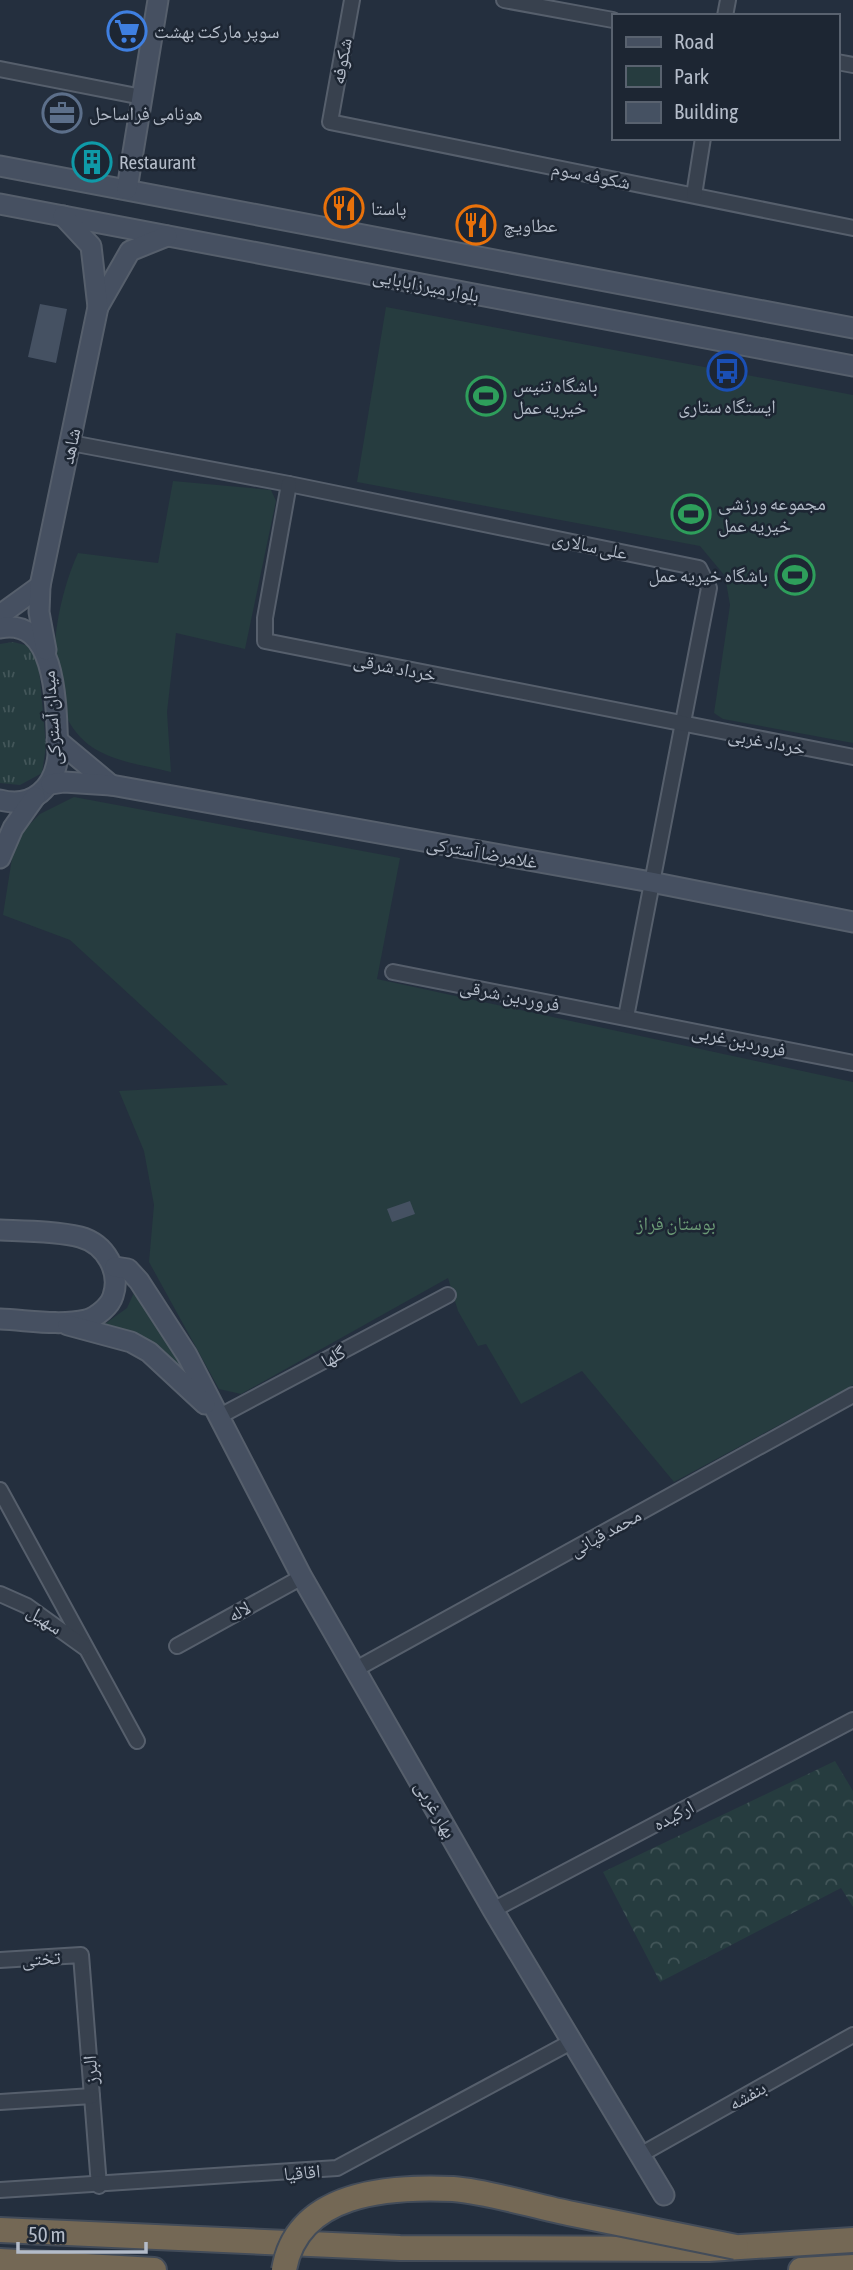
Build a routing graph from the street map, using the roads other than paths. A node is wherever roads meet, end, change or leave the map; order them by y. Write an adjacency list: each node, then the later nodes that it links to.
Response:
1 (158, 0): 6 (street)
2 (352, 0): 7 (street, شکوفه)
3 (504, 0): 4 (street)
4 (612, 20)
5 (0, 69): 6 (street)
6 (142, 97): 10 (street)
7 (330, 122): 11 (street, شکوفه سوم)
8 (704, 140): 11 (street)
9 (0, 166): 10 (street, بلوار میرزابابایی)
10 (127, 189): 17 (street, بلوار میرزابابایی)
11 (694, 195): 14 (street, شکوفه سوم)
12 (0, 204): 13 (street, بلوار میرزابابایی)
13 (63, 216): 15 (street, بلوار میرزابابایی); 16 (street, شاهد)
14 (853, 228)
15 (167, 236): 16 (street, شاهد); 18 (street, بلوار میرزابابایی)
16 (98, 307): 19 (street, شاهد)
17 (853, 328)
18 (851, 366)
19 (71, 443): 20 (street, علی سالاری); 21 (street, شاهد)
20 (289, 484): 25 (street, علی سالاری); 25 (street, خرداد شرقی)
21 (40, 586): 22 (street); 24 (street, شاهد)
22 (0, 615)
23 (0, 628): 24 (street, میدان آسترکی)
24 (46, 650): 26 (street, میدان آسترکی)
25 (681, 724): 27 (street, خرداد غربی); 32 (street, علی سالاری)
26 (57, 740): 28 (street); 29 (street, میدان آسترکی)
27 (853, 757)
28 (111, 785): 29 (street, غلامرضا آسترکی); 32 (street, غلامرضا آسترکی)
29 (43, 790): 30 (street); 31 (street)
30 (0, 800)
31 (0, 858)
32 (650, 882): 33 (street, غلامرضا آسترکی); 35 (street, علی سالاری)
33 (853, 922)
34 (393, 972): 35 (street, فروردین شرقی)
35 (626, 1017): 36 (street, فروردین غربی)
36 (853, 1063)
37 (0, 1230): 38 (street, بهار غربی)
38 (115, 1267): 41 (street); 43 (street, بهار غربی)
39 (448, 1295): 43 (street, گلها)
40 (0, 1319): 41 (street)
41 (52, 1321): 43 (street)
42 (853, 1395): 49 (street, محمد قپانی)
43 (218, 1417): 45 (street, بهار غربی)
44 (0, 1490): 48 (street)
45 (302, 1577): 47 (street, لاله); 49 (street, بهار غربی)
46 (0, 1594): 48 (street, سهیل)
47 (177, 1646)
48 (87, 1649): 51 (street)
49 (356, 1669): 52 (street, بهار غربی)
50 (853, 1720): 52 (street, ارکیده)
51 (137, 1741)
52 (493, 1910): 56 (street, بهار غربی)
53 (81, 1955): 54 (street, تختی); 57 (street, البرز)
54 (0, 1960)
55 (853, 2035): 59 (street, بنفشه)
56 (571, 2042): 59 (street, بهار غربی); 60 (street, اقاقیا)
57 (92, 2096): 58 (street); 60 (street, البرز)
58 (0, 2102)
59 (640, 2155): 62 (street, بهار غربی)
60 (99, 2186): 61 (street, اقاقیا)
61 (0, 2190)
62 (664, 2195)
63 (853, 2229): 66 (highway)
64 (0, 2230): 66 (highway)
65 (853, 2240): 66 (highway)
66 (736, 2247): 70 (highway, bridge)
67 (0, 2261): 69 (highway)
68 (853, 2267): 71 (highway)
69 (155, 2270)
70 (284, 2270)
71 (801, 2270)

